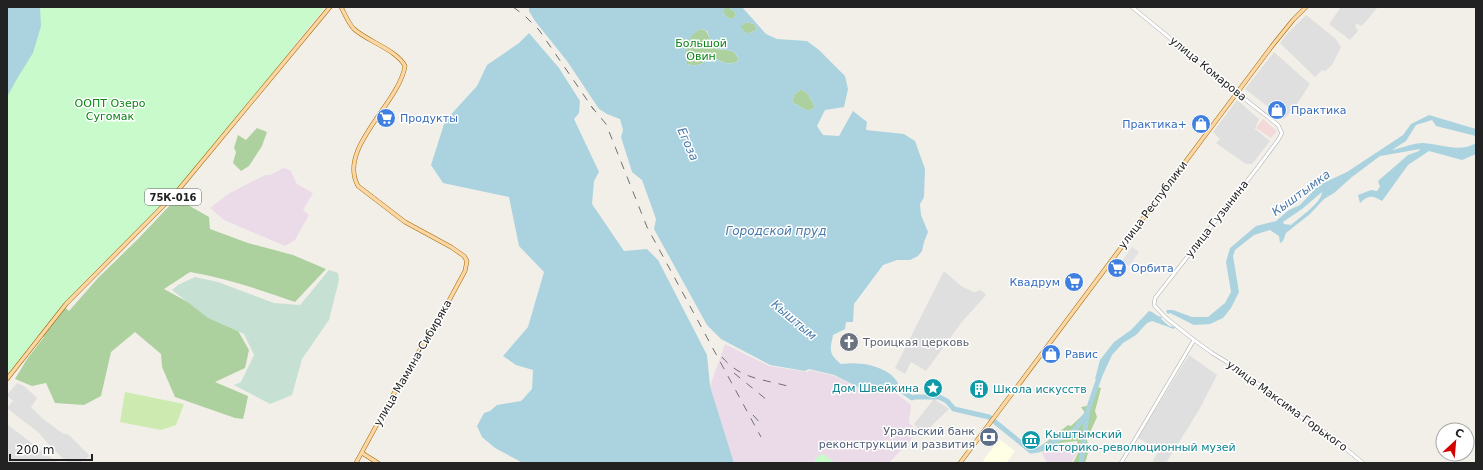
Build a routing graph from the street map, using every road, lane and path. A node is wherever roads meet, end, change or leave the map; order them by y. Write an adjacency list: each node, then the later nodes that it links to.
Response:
1 (330, 7): 9 (main road, 75К-016)
2 (341, 7): 10 (main road, улица Мамина-Сибиряка)
3 (1132, 7): 5 (street, улица Комарова)
4 (1306, 7): 5 (main road, улица Республики)
5 (1237, 93): 6 (street, улица Комарова); 13 (main road, улица Республики)
6 (1282, 133): 7 (street, улица Гузынина)
7 (1154, 305): 8 (street, улица Максима Горького)
8 (1194, 340): 14 (street); 15 (street, улица Максима Горького)
9 (7, 379)
10 (362, 453): 11 (main road, улица Мамина-Сибиряка); 12 (main road)
11 (356, 463)
12 (378, 463)
13 (960, 463)
14 (1120, 463)
15 (1364, 463)

